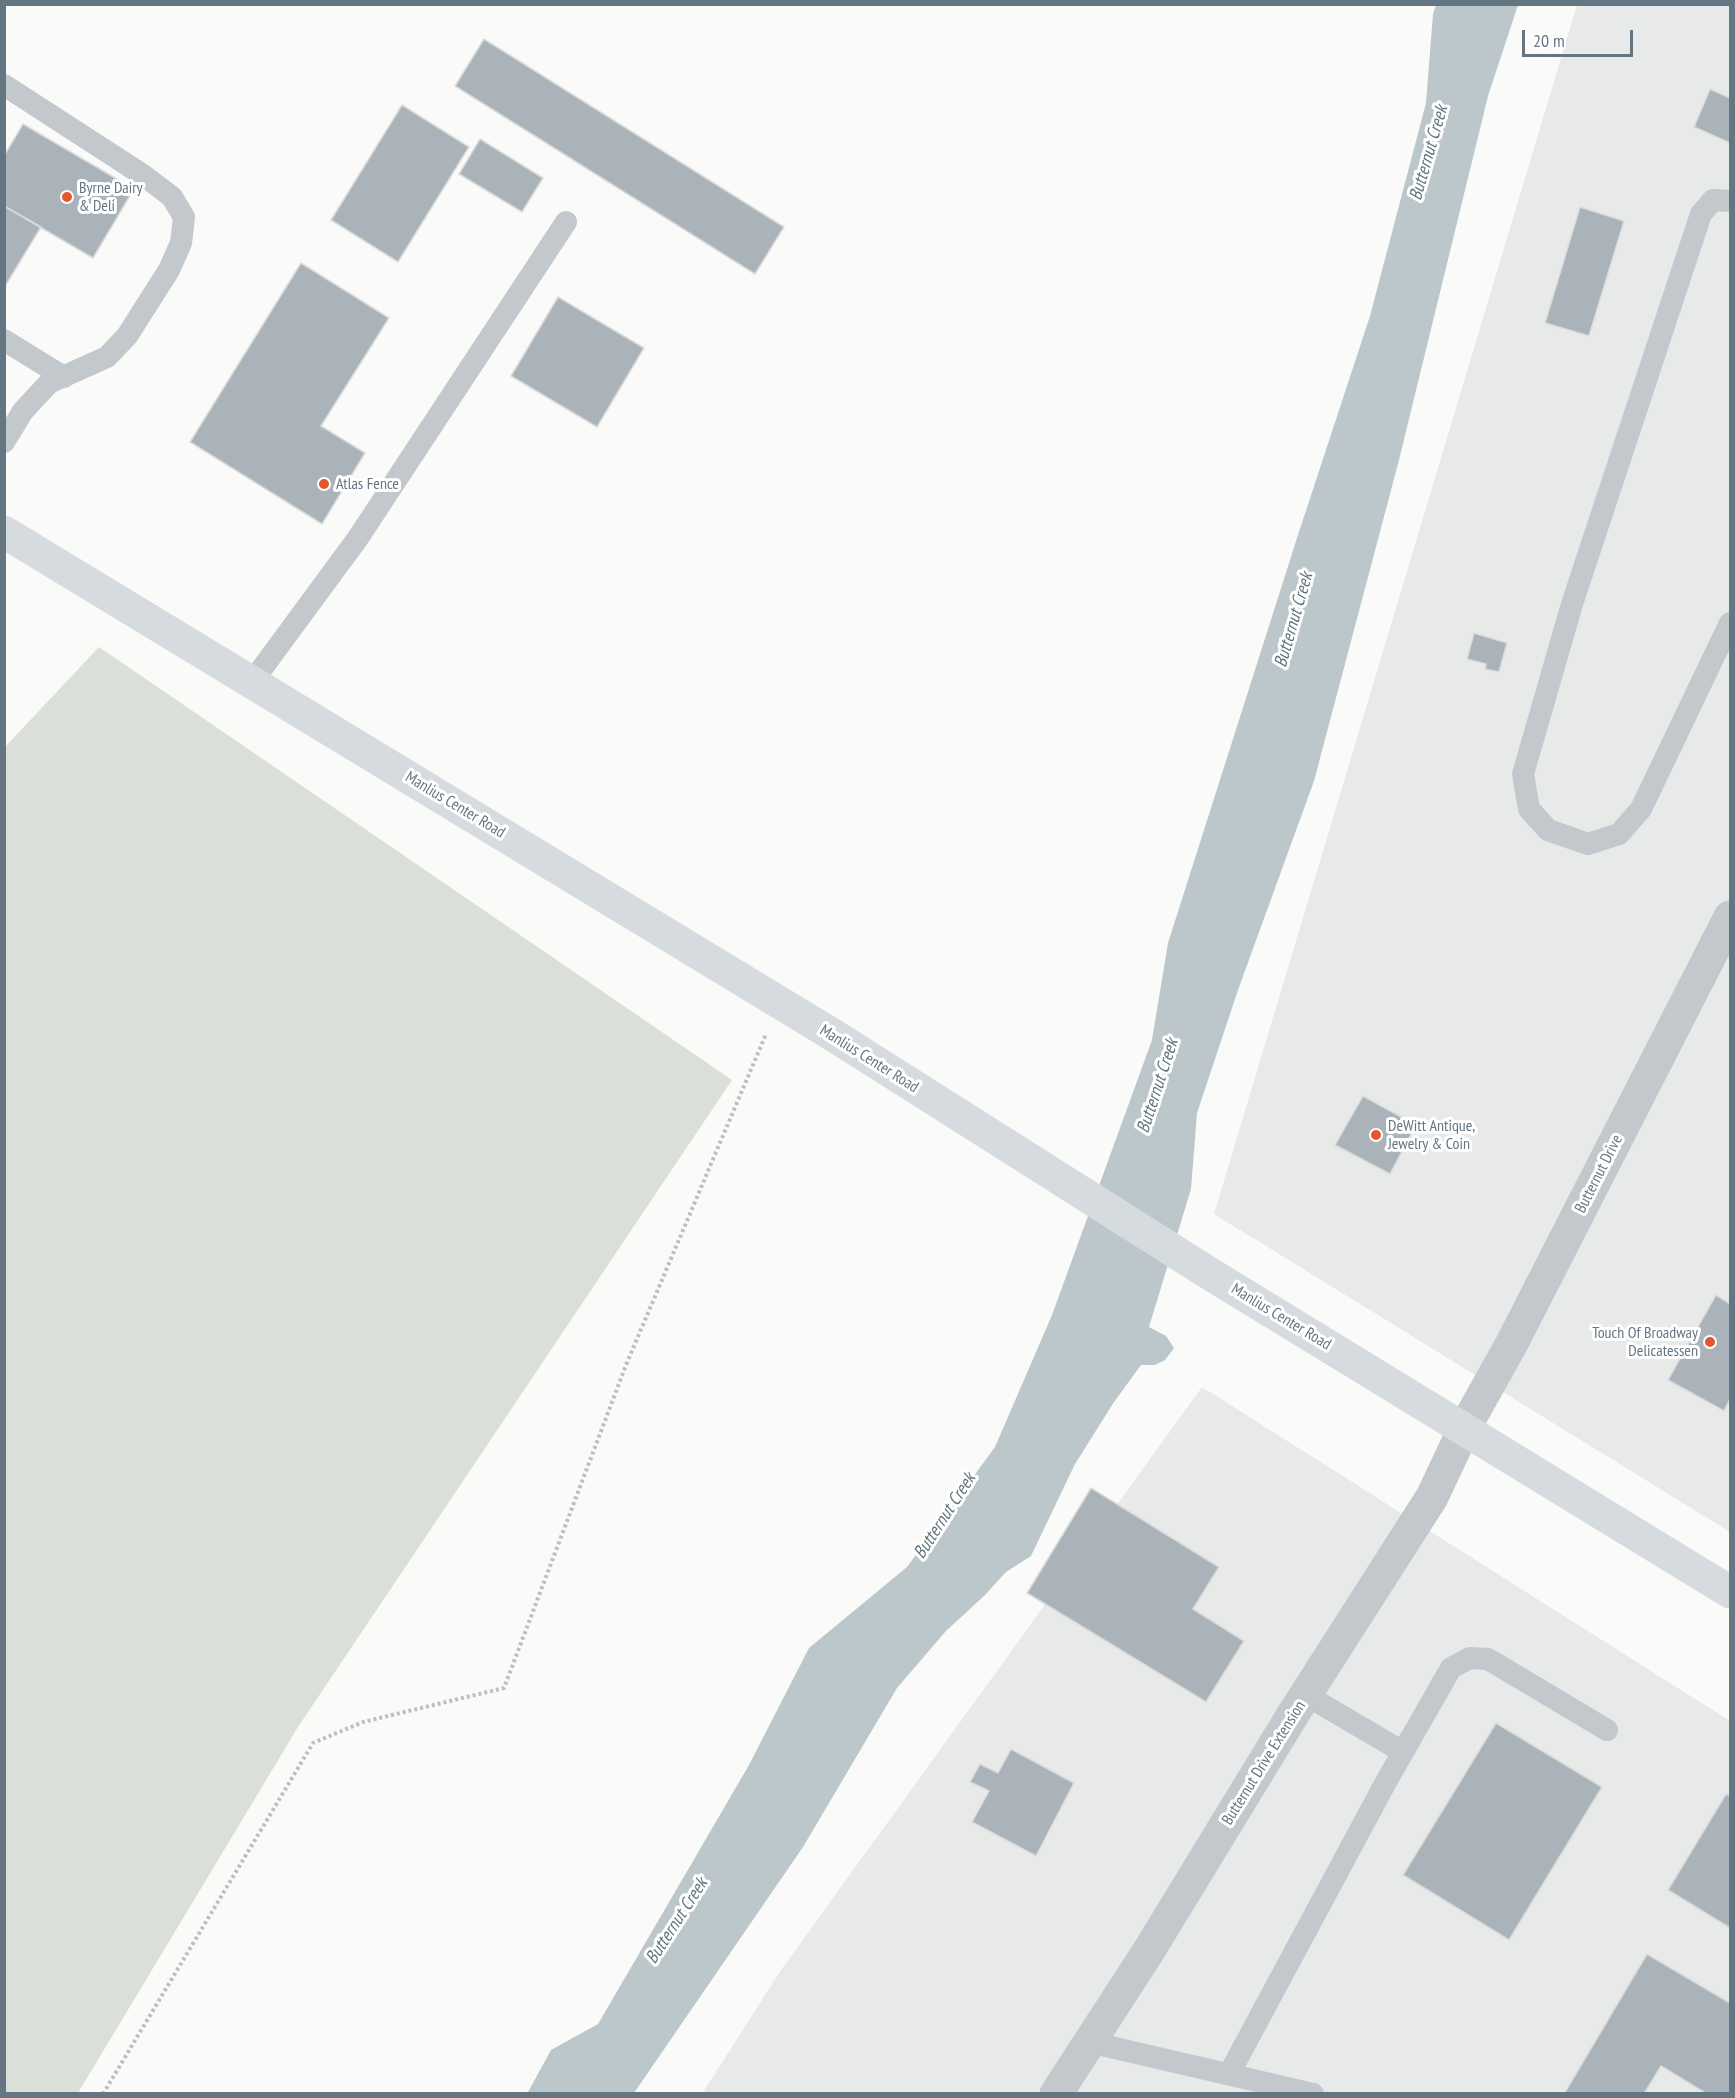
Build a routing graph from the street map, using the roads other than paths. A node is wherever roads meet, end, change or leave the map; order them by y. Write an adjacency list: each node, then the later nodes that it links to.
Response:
1 (4, 85): 5 (lane)
2 (1731, 201): 8 (lane)
3 (566, 222): 9 (lane)
4 (4, 339): 5 (lane)
5 (64, 377): 6 (lane)
6 (4, 442)
7 (4, 532): 9 (main road, Manlius Center Road)
8 (1731, 623)
9 (252, 682): 11 (main road, Manlius Center Road)
10 (1731, 918): 11 (street, Butternut Drive)
11 (1464, 1429): 12 (main road, Manlius Center Road); 13 (street, Butternut Drive Extension)
12 (1731, 1592)
13 (1306, 1695): 15 (lane); 16 (street, Butternut Drive Extension)
14 (1607, 1730): 15 (lane)
15 (1403, 1752): 17 (lane)
16 (1089, 2042): 17 (lane); 18 (street, Butternut Drive Extension)
17 (1229, 2074): 19 (lane)
18 (1056, 2094)
19 (1313, 2094)

